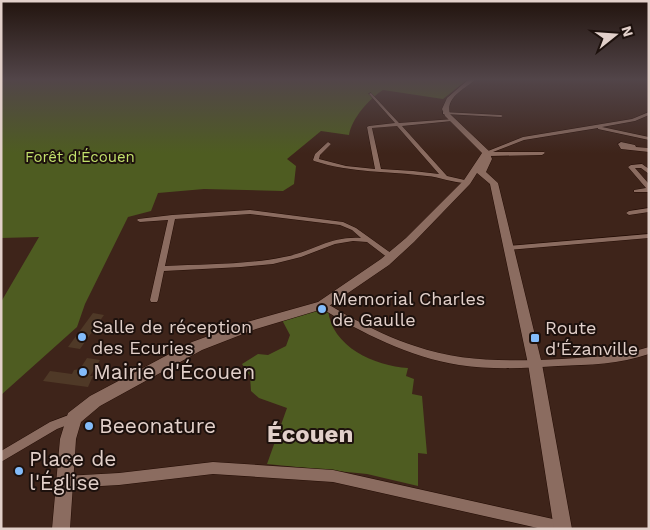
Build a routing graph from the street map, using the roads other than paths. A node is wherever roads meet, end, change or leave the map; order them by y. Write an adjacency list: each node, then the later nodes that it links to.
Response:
1 (380, 104): 7 (street)
2 (446, 104): 3 (main road)
3 (446, 113): 4 (street); 6 (main road)
4 (501, 116)
5 (647, 116): 8 (street)
6 (452, 120): 7 (street); 16 (main road)
7 (397, 123): 17 (street); 20 (street)
8 (605, 126): 9 (street); 10 (street)
9 (597, 127): 10 (street); 16 (street)
10 (615, 132): 11 (street)
11 (649, 139)
12 (328, 144): 17 (street)
13 (634, 148): 14 (street)
14 (649, 150)
15 (542, 153): 16 (street)
16 (486, 154): 19 (main road); 21 (main road)
17 (378, 169): 20 (street)
18 (649, 172): 22 (street)
19 (484, 176): 21 (street); 30 (main road)
20 (444, 177): 21 (street)
21 (469, 179): 31 (main road)
22 (649, 189): 23 (street)
23 (636, 191)
24 (649, 210): 25 (street)
25 (629, 213)
26 (172, 217): 27 (street); 29 (street); 32 (street)
27 (140, 220)
28 (649, 236): 30 (street)
29 (367, 240): 31 (street); 32 (street)
30 (508, 248): 36 (main road)
31 (391, 256): 34 (main road)
32 (160, 269): 33 (street)
33 (154, 300)
34 (322, 305): 36 (street); 37 (main road)
35 (649, 350): 36 (street)
36 (535, 364): 40 (main road)
37 (74, 418): 38 (street); 39 (main road)
38 (1, 457)
39 (65, 482): 40 (street); 41 (main road)
40 (565, 528)
41 (61, 529)

